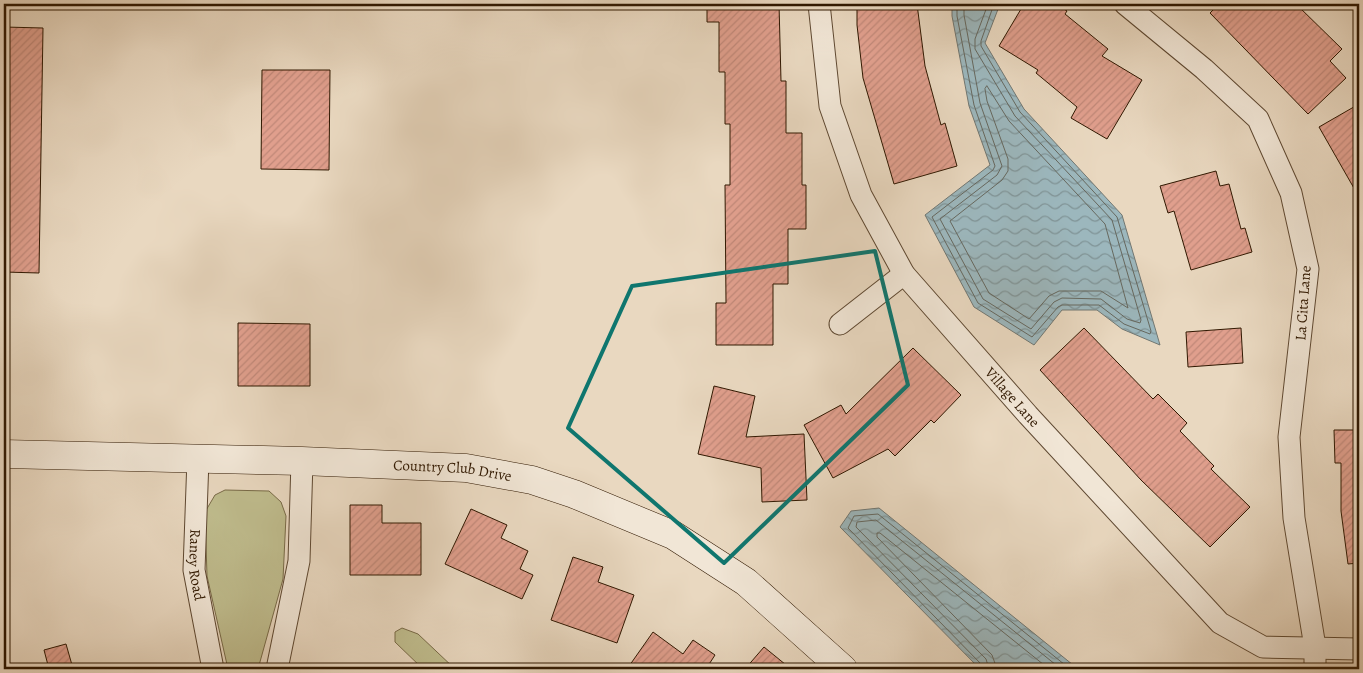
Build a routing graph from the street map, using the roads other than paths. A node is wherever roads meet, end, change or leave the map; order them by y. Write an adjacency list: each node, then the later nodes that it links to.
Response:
1 (819, 4): 3 (street, Village Lane)
2 (1125, 4): 8 (street, La Cita Lane)
3 (904, 274): 4 (street); 8 (street, Village Lane)
4 (840, 324)
5 (4, 454): 6 (street, Country Club Drive)
6 (198, 459): 7 (street, Country Club Drive); 10 (street, Raney Road)
7 (302, 461): 11 (street); 12 (street, Country Club Drive)
8 (1314, 647): 9 (street, Village Lane); 13 (street, La Cita Lane)
9 (1359, 649)
10 (213, 669)
11 (277, 669)
12 (843, 669)
13 (1315, 669)

